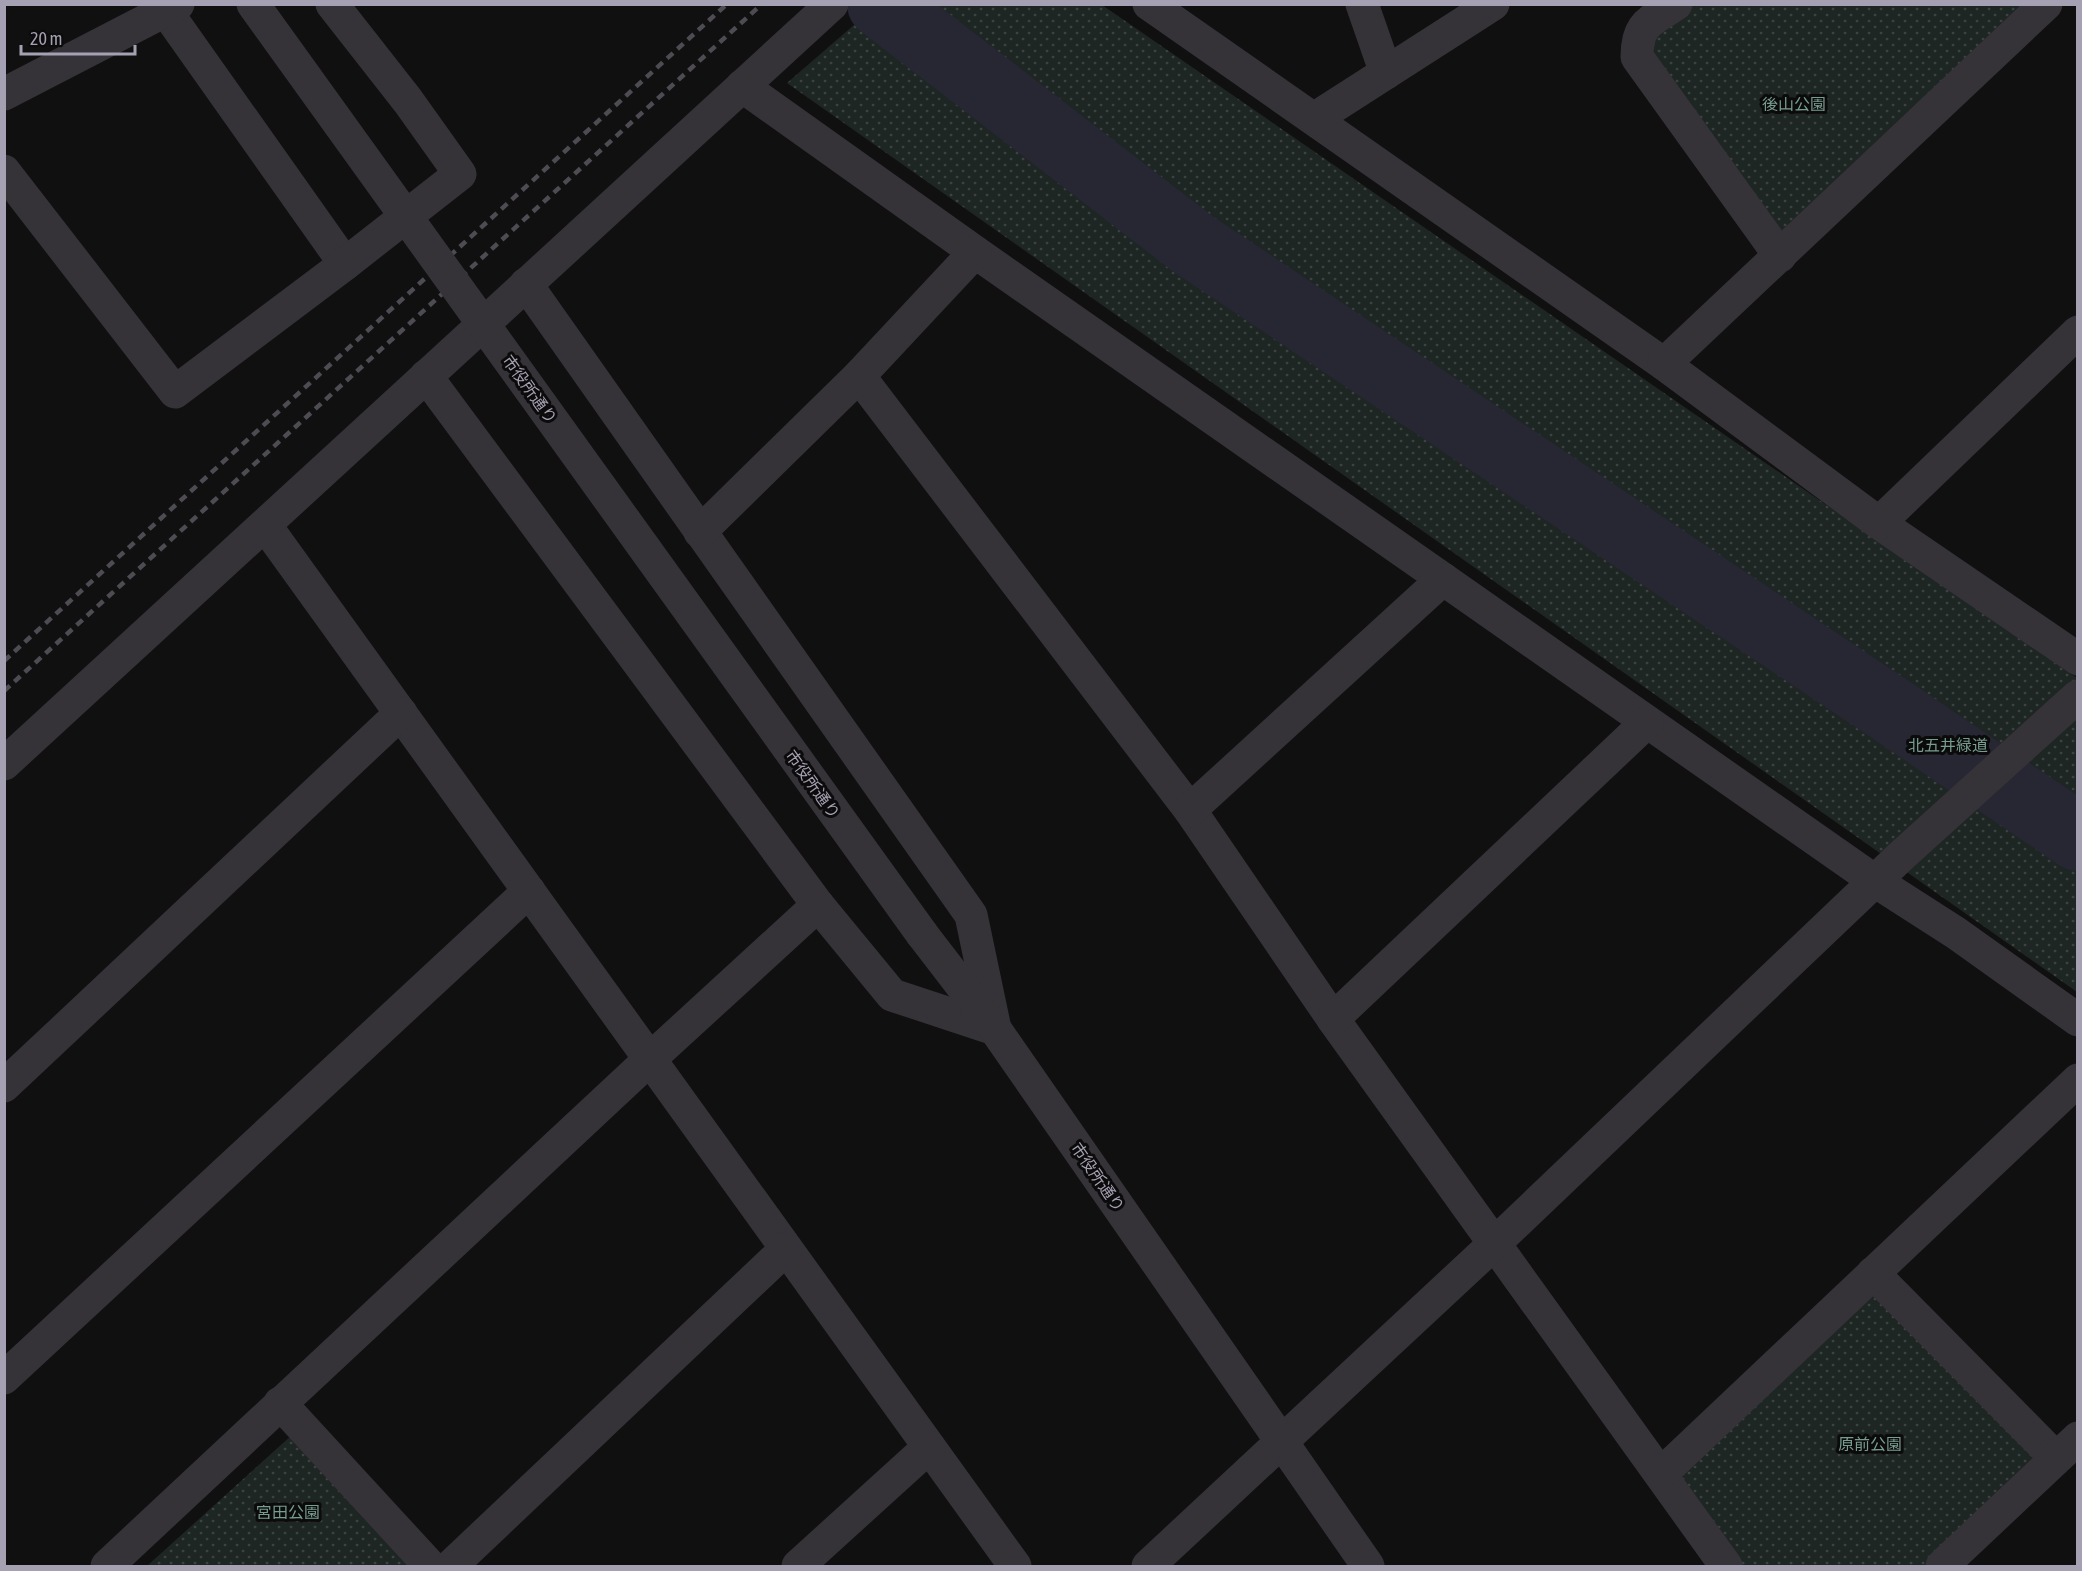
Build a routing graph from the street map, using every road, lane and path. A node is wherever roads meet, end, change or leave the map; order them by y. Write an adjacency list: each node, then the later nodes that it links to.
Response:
1 (253, 4): 38 (street, 市役所通り, bridge)
2 (332, 4): 17 (street)
3 (832, 4): 11 (street)
4 (1149, 4): 13 (street)
5 (1362, 4): 10 (street)
6 (1676, 4): 16 (street)
7 (2046, 4): 16 (street)
8 (168, 6): 12 (street); 17 (street)
9 (1487, 6): 10 (street)
10 (1386, 73): 13 (street)
11 (742, 86): 15 (street); 18 (street)
12 (4, 94)
13 (1314, 119): 20 (street)
14 (4, 171): 17 (street)
15 (975, 252): 22 (street); 26 (street)
16 (1780, 256): 20 (street)
17 (345, 264)
18 (526, 284): 21 (street); 25 (street)
19 (2078, 332): 23 (street)
20 (1664, 364): 23 (street)
21 (426, 376): 24 (street); 35 (street)
22 (859, 376): 25 (street); 32 (street)
23 (1879, 523): 27 (street)
24 (265, 525): 29 (street); 31 (street)
25 (700, 532): 38 (street)
26 (1443, 579): 30 (street); 32 (street)
27 (2078, 659)
28 (2078, 696): 33 (street)
29 (401, 713): 34 (street); 41 (street)
30 (1647, 723): 33 (street); 36 (street)
31 (4, 764)
32 (1190, 810): 36 (street)
33 (1875, 881): 37 (street); 42 (street)
34 (529, 891): 39 (street); 45 (street)
35 (818, 905): 38 (street); 39 (street)
36 (1334, 1019): 42 (street)
37 (2078, 1020)
38 (995, 1029): 47 (street, 市役所通り)
39 (650, 1059): 43 (street); 46 (street)
40 (2078, 1080): 44 (street)
41 (4, 1086)
42 (1495, 1243): 47 (street); 50 (street)
43 (786, 1249): 48 (street); 53 (street)
44 (1873, 1274): 49 (street); 50 (street)
45 (4, 1378)
46 (280, 1403): 51 (street); 52 (street)
47 (1281, 1442): 56 (street); 57 (street, 市役所通り)
48 (929, 1447): 54 (street); 55 (street)
49 (2067, 1448): 59 (street)
50 (1661, 1474): 58 (street)
51 (106, 1566)
52 (430, 1566)
53 (450, 1566)
54 (798, 1566)
55 (1015, 1566)
56 (1148, 1566)
57 (1368, 1566)
58 (1726, 1566)
59 (1942, 1566)

